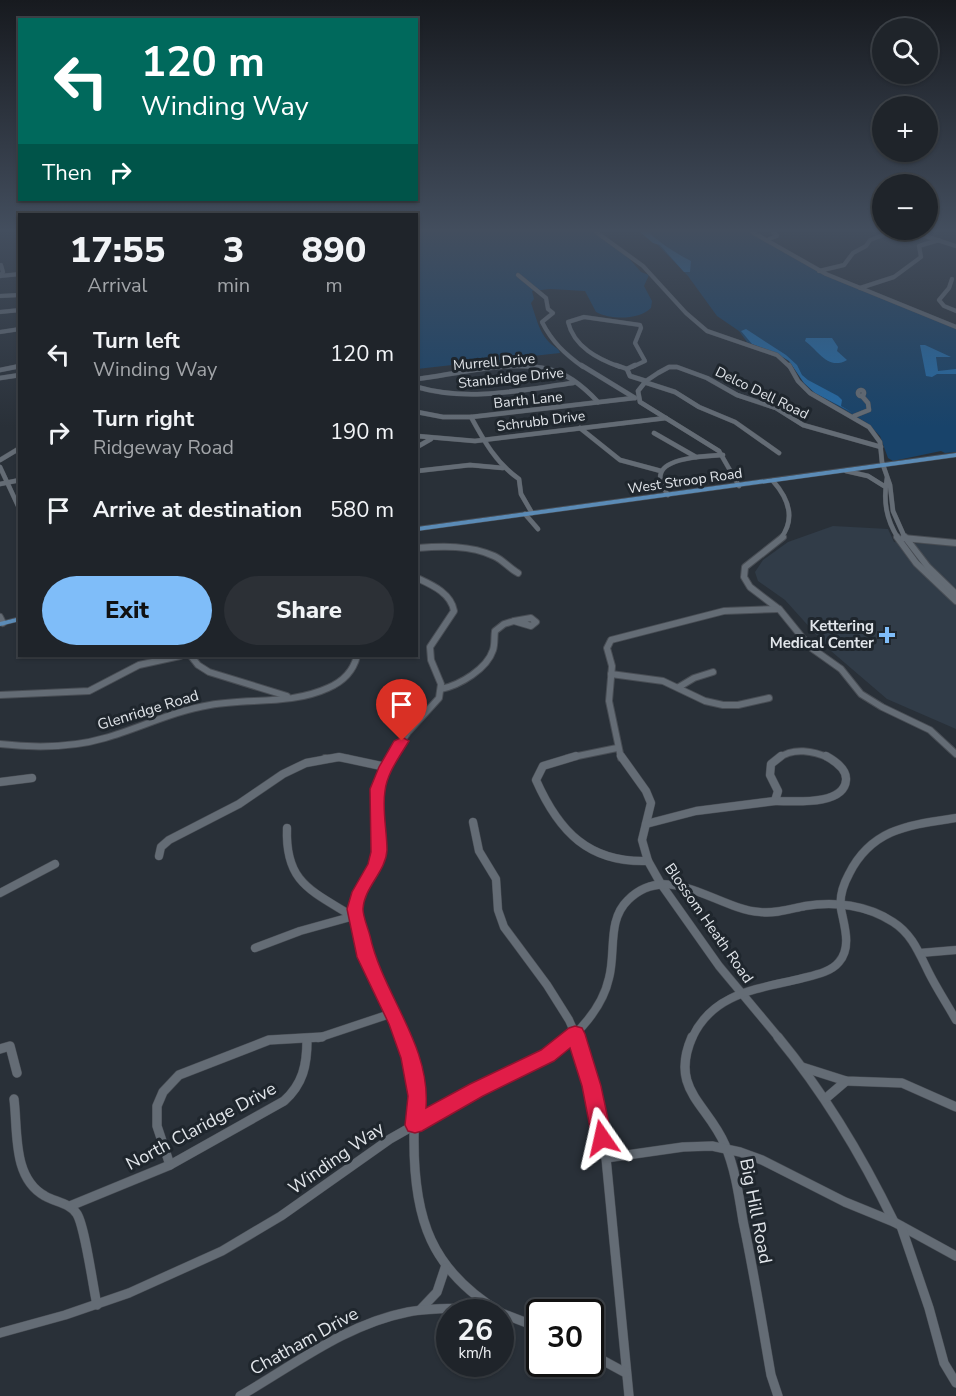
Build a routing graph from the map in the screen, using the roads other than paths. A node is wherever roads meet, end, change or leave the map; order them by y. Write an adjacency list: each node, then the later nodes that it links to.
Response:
1 (545, 297): 21 (street)
2 (672, 297): 25 (street)
3 (882, 297): 8 (street)
4 (941, 297): 6 (street)
5 (18, 310): 7 (street)
6 (956, 310)
7 (0, 312)
8 (956, 327)
9 (18, 329): 10 (street)
10 (0, 332)
11 (18, 366): 12 (street)
12 (0, 370): 15 (street)
13 (628, 374): 13 (street); 17 (street)
14 (18, 375): 15 (street)
15 (1, 377)
16 (418, 379): 18 (street, Murrell Drive)
17 (643, 382): 23 (street); 34 (street, Delco Dell Road); 36 (street)
18 (573, 383): 19 (street, Stanbridge Drive); 22 (street, Murrell Drive)
19 (418, 387)
20 (862, 396): 25 (street)
21 (634, 398): 22 (street, Barth Lane); 23 (street)
22 (598, 402): 26 (street, Barth Lane)
23 (640, 402): 27 (street)
24 (418, 412): 26 (street, Barth Lane)
25 (854, 416): 34 (street)
26 (471, 417): 32 (street)
27 (667, 418): 28 (street, Schrubb Drive); 37 (street)
28 (580, 428): 32 (street, Schrubb Drive); 45 (street)
29 (654, 433): 40 (street)
30 (418, 436): 31 (street, Schrubb Drive)
31 (431, 439): 32 (street, Schrubb Drive); 33 (street)
32 (483, 440): 43 (street)
33 (418, 446)
34 (881, 447): 41 (street)
35 (18, 449): 39 (street)
36 (778, 453)
37 (723, 455): 40 (street); 52 (street)
38 (956, 455): 41 (main road, West Stroop Road)
39 (1, 456)
40 (697, 457): 45 (street)
41 (884, 466): 46 (main road, West Stroop Road); 47 (street)
42 (0, 467): 50 (street)
43 (503, 468): 44 (street); 56 (street)
44 (418, 471)
45 (662, 471): 54 (street)
46 (846, 471): 49 (main road, West Stroop Road); 53 (street)
47 (887, 478): 53 (street); 60 (street)
48 (18, 480): 50 (street)
49 (773, 481): 52 (main road, West Stroop Road); 67 (street)
50 (7, 483): 51 (street); 55 (street)
51 (0, 484)
52 (739, 486): 54 (main road, West Stroop Road)
53 (884, 486): 60 (street)
54 (668, 495): 56 (main road, West Stroop Road)
55 (18, 506)
56 (532, 513): 57 (main road, West Stroop Road)
57 (525, 514): 58 (main road, West Stroop Road); 59 (street)
58 (418, 529)
59 (538, 529)
60 (901, 538): 61 (street); 65 (street); 66 (street)
61 (956, 543)
62 (418, 548): 63 (street)
63 (518, 573)
64 (418, 579): 77 (street)
65 (956, 594)
66 (956, 601)
67 (779, 609): 75 (street, Blossom Heath Road); 83 (street)
68 (18, 619): 69 (main road)
69 (1, 621)
70 (514, 621): 77 (street)
71 (176, 657): 78 (street)
72 (192, 657): 79 (street)
73 (357, 657): 79 (street, Glenridge Road)
74 (713, 672): 76 (street)
75 (611, 674): 76 (street); 82 (street, Blossom Heath Road)
76 (680, 687): 80 (street)
77 (441, 689): 84 (street)
78 (0, 694)
79 (290, 697): 81 (street, Glenridge Road)
80 (769, 698)
81 (0, 744)
82 (617, 748): 90 (street, Blossom Heath Road); 93 (street)
83 (956, 754)
84 (386, 767): 92 (street); 98 (street)
85 (32, 778): 86 (street)
86 (0, 782)
87 (776, 801): 87 (street); 90 (street)
88 (956, 818): 97 (street, Big Hill Road)
89 (473, 822): 105 (street)
90 (646, 824): 93 (street, Blossom Heath Road)
91 (287, 828): 98 (street)
92 (159, 856)
93 (648, 861): 95 (street, Blossom Heath Road)
94 (55, 864): 96 (street)
95 (661, 885): 97 (street, Winding Way); 102 (street, Blossom Heath Road); 105 (street, Winding Way)
96 (0, 893)
97 (840, 904): 101 (street, Winding Way); 102 (street, Big Hill Road)
98 (354, 916): 99 (street); 103 (street)
99 (255, 948)
100 (956, 950): 101 (street)
101 (920, 953): 104 (street, Winding Way)
102 (740, 993): 108 (street, Blossom Heath Road); 115 (street, Big Hill Road)
103 (393, 1012): 106 (street); 114 (street)
104 (956, 1020)
105 (575, 1034): 114 (street, Winding Way); 116 (street)
106 (307, 1040): 117 (street, North Claridge Drive); 117 (street)
107 (0, 1049): 109 (street)
108 (802, 1066): 110 (street); 112 (street, Blossom Heath Road)
109 (17, 1073)
110 (846, 1080): 112 (street); 113 (street)
111 (14, 1099): 118 (street)
112 (825, 1099): 119 (street, Blossom Heath Road)
113 (956, 1107)
114 (415, 1125): 121 (street); 123 (street, Winding Way)
115 (727, 1149): 116 (street); 119 (street); 132 (street, Big Hill Road)
116 (606, 1158): 128 (street)
117 (170, 1164): 118 (street, North Claridge Drive)
118 (70, 1206): 123 (street)
119 (897, 1223): 120 (street); 129 (street, Blossom Heath Road)
120 (956, 1256)
121 (445, 1268): 122 (street); 124 (street)
122 (483, 1299)
123 (97, 1305): 126 (street, Winding Way)
124 (420, 1310): 125 (street, Chatham Drive); 130 (street, Chatham Drive)
125 (436, 1310)
126 (0, 1333)
127 (604, 1361): 128 (street)
128 (626, 1373): 131 (street)
129 (956, 1383)
130 (240, 1396)
131 (629, 1396)
132 (778, 1396)

